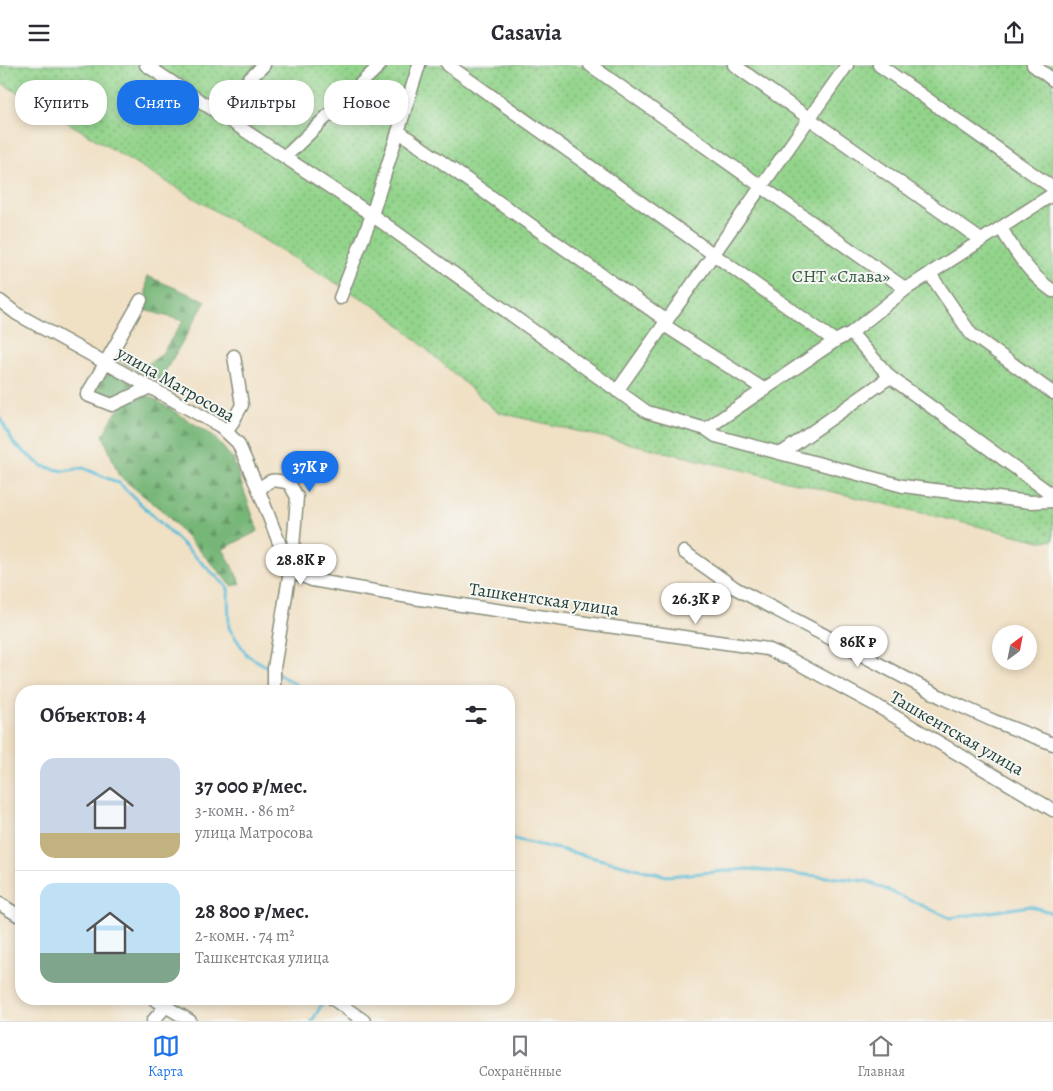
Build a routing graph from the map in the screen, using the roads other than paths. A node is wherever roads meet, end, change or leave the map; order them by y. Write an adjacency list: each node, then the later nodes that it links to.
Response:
1 (146, 65): 13 (street)
2 (264, 65): 11 (street)
3 (380, 65): 17 (street)
4 (419, 65): 16 (street)
5 (448, 65): 24 (street)
6 (590, 65): 18 (street)
7 (734, 65): 14 (street)
8 (847, 65): 14 (street)
9 (879, 65): 19 (street)
10 (1033, 65): 12 (street)
11 (248, 80)
12 (1053, 80)
13 (209, 107)
14 (809, 119): 18 (street); 23 (street)
15 (237, 125): 17 (street)
16 (398, 131): 21 (street); 31 (street)
17 (286, 157): 21 (street)
18 (762, 186): 24 (street); 26 (street)
19 (1053, 188)
20 (1053, 194): 22 (street)
21 (372, 215): 28 (street); 39 (street)
22 (1001, 228): 23 (street); 27 (street)
23 (981, 241): 25 (street)
24 (714, 254): 31 (street); 33 (street)
25 (930, 274): 26 (street); 40 (street)
26 (906, 289): 32 (street)
27 (1053, 291)
28 (340, 298)
29 (141, 300): 35 (street)
30 (0, 301): 35 (street, улица Матросова)
31 (666, 323): 38 (street); 39 (street)
32 (851, 333): 33 (street); 36 (street)
33 (835, 341): 38 (street)
34 (234, 356): 42 (street)
35 (105, 363): 37 (street, улица Матросова); 37 (street)
36 (890, 377): 43 (street); 45 (street)
37 (150, 387): 42 (street, улица Матросова)
38 (765, 390): 41 (street)
39 (618, 391): 41 (street)
40 (1053, 393)
41 (706, 429): 43 (street)
42 (227, 432): 44 (street, улица Матросова)
43 (782, 453): 45 (street)
44 (259, 491): 47 (street, улица Матросова); 47 (street)
45 (1053, 501)
46 (684, 552): 49 (street)
47 (290, 571): 48 (street); 50 (street, Ташкентская улица)
48 (274, 685)
49 (1053, 745)
50 (1053, 810)
51 (0, 904): 52 (street)
52 (15, 913)
53 (341, 1005): 57 (street)
54 (166, 1006): 55 (street); 56 (street)
55 (153, 1021)
56 (190, 1021)
57 (364, 1021)

